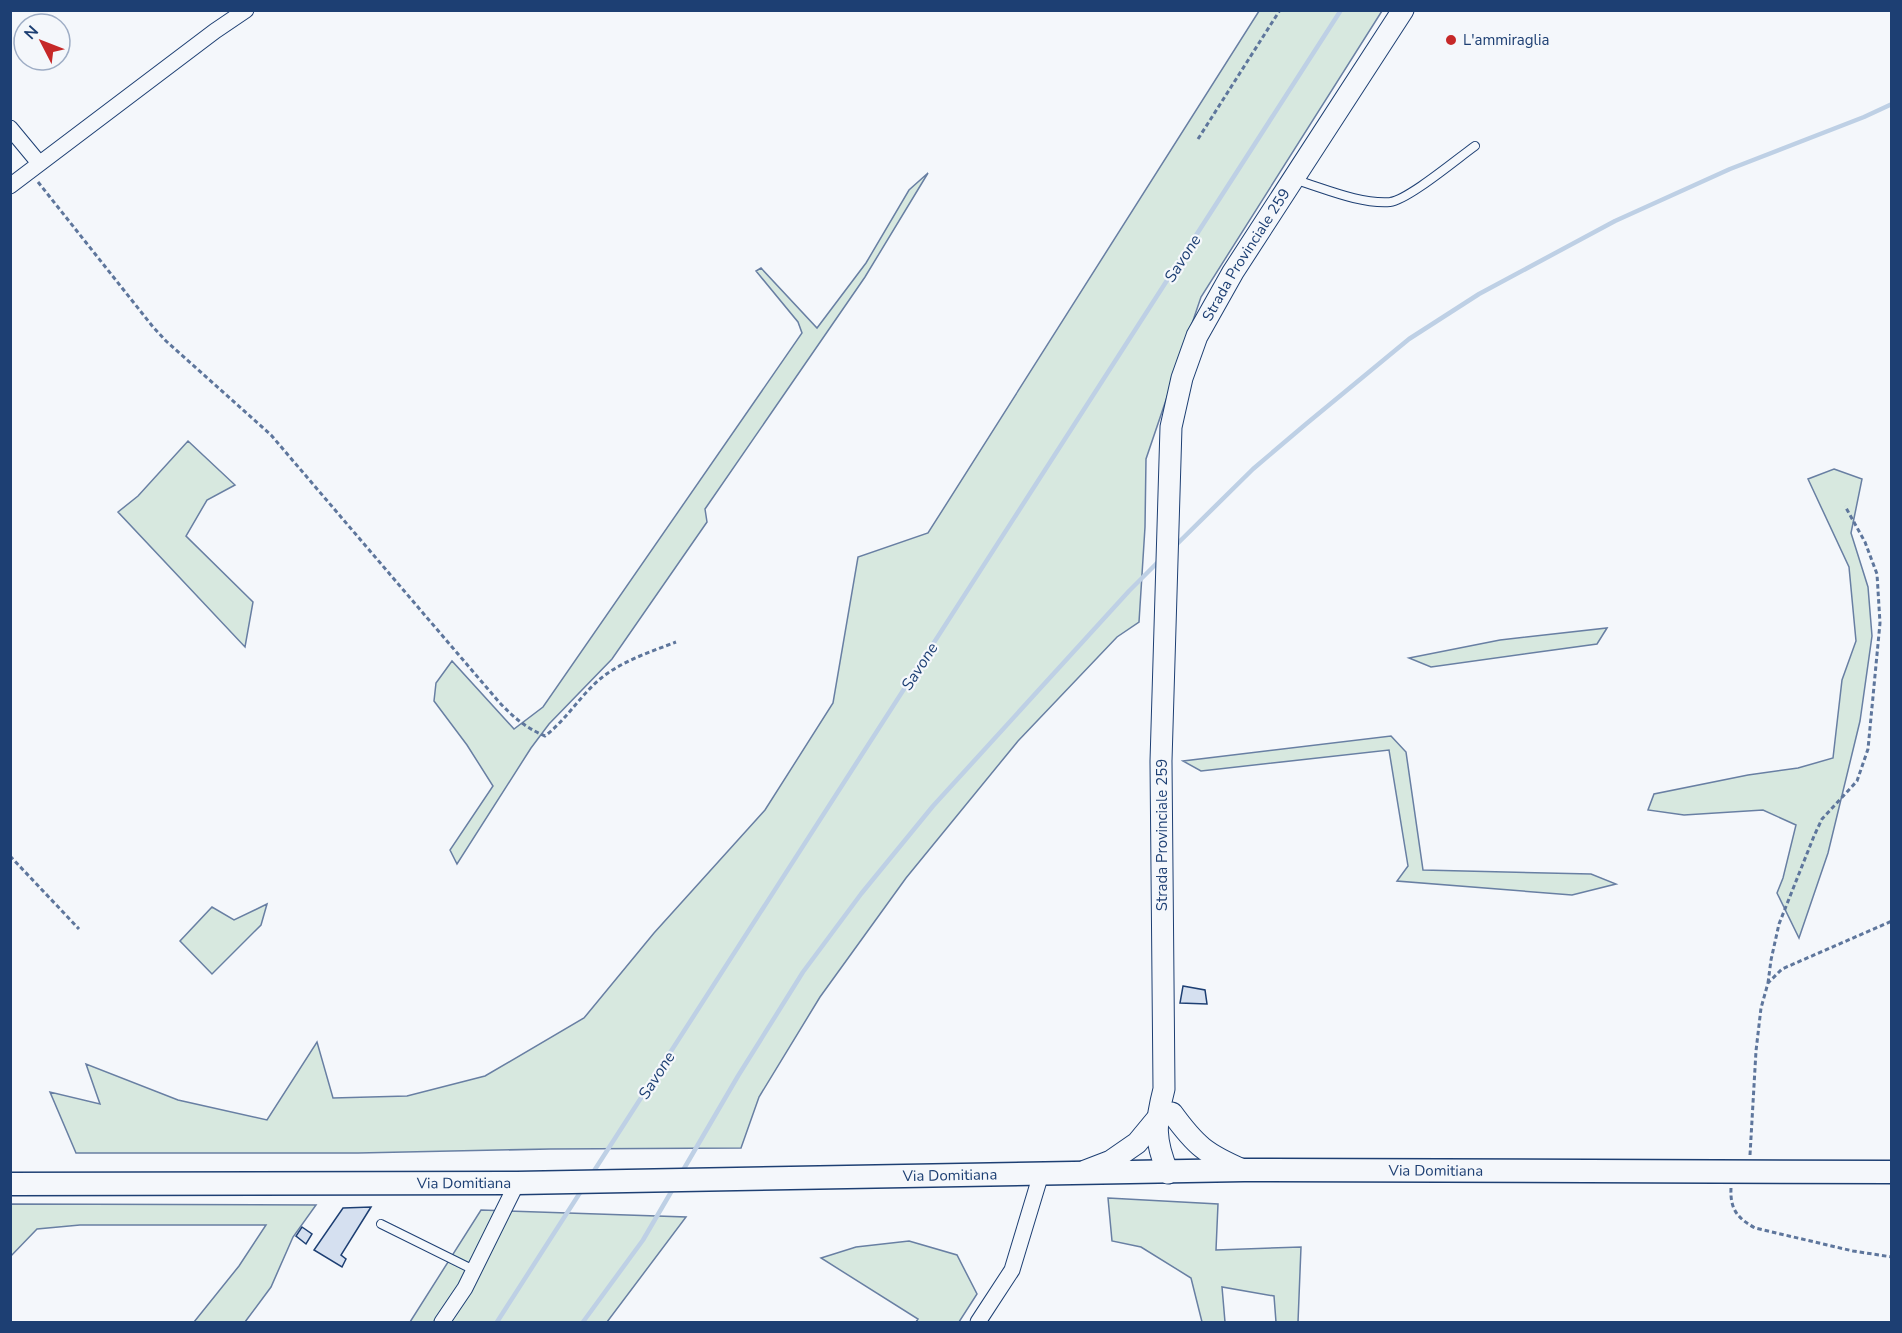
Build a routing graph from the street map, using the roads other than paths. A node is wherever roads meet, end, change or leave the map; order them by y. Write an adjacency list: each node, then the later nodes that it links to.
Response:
1 (246, 10): 5 (street)
2 (1404, 10): 6 (street, Strada Provinciale 259)
3 (10, 128): 5 (street)
4 (1475, 146): 6 (lane)
5 (34, 167): 7 (street)
6 (1294, 179): 8 (street, Strada Provinciale 259)
7 (10, 186)
8 (1164, 1117): 9 (street); 11 (street, Strada Provinciale 259); 13 (street, Strada Provinciale 259)
9 (1244, 1170): 10 (main road, Via Domitiana); 11 (main road, Via Domitiana)
10 (1892, 1172)
11 (1168, 1173): 13 (main road, Via Domitiana)
12 (1041, 1174): 13 (main road, Via Domitiana); 14 (main road, Via Domitiana); 19 (street)
13 (1077, 1174)
14 (526, 1183): 15 (main road, Via Domitiana); 17 (street)
15 (10, 1184)
16 (381, 1224): 17 (lane)
17 (474, 1270): 18 (street)
18 (442, 1323)
19 (978, 1323)

